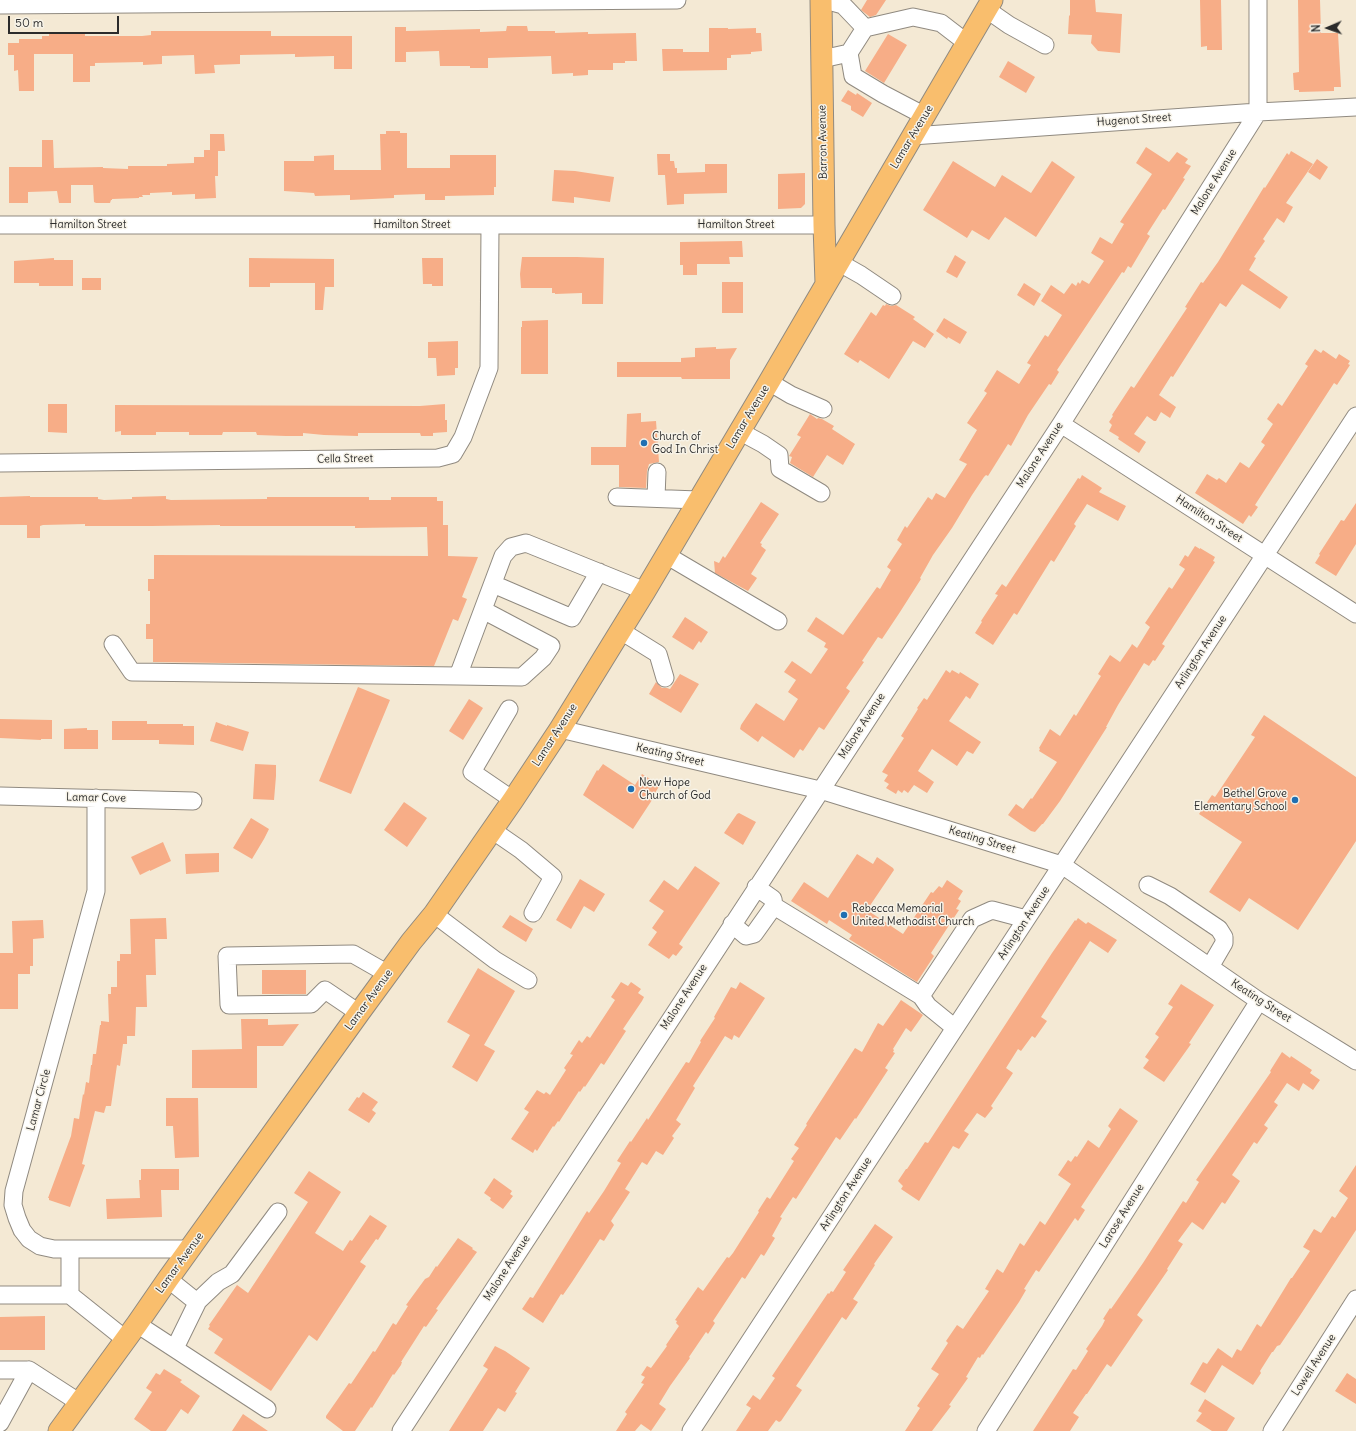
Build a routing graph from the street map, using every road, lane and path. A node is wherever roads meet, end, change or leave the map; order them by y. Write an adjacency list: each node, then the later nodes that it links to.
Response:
1 (678, 0): 5 (street)
2 (821, 0): 11 (main road, Barron Avenue)
3 (825, 0): 7 (street)
4 (1258, 0): 13 (street)
5 (0, 5)
6 (989, 5): 8 (main road, Lamar Avenue); 9 (street)
7 (865, 28): 8 (street); 10 (street)
8 (967, 43): 14 (main road, Lamar Avenue)
9 (1045, 45)
10 (850, 53): 11 (street); 14 (street)
11 (822, 59): 17 (main road, Barron Avenue)
12 (1356, 107): 13 (street, Hugenot Street)
13 (1258, 112): 15 (street, Hugenot Street); 25 (street, Malone Avenue)
14 (925, 116): 15 (main road, Lamar Avenue)
15 (912, 136): 19 (main road, Lamar Avenue)
16 (0, 225): 18 (street, Hamilton Street)
17 (824, 225): 18 (street, Hamilton Street); 20 (main road, Barron Avenue)
18 (490, 226): 27 (street, Cella Street)
19 (838, 262): 20 (main road, Lamar Avenue); 21 (street)
20 (826, 283): 22 (main road, Lamar Avenue)
21 (892, 296)
22 (769, 382): 23 (street); 26 (main road, Lamar Avenue)
23 (823, 409)
24 (1356, 416): 34 (street, Arlington Avenue)
25 (1061, 424): 34 (street, Hamilton Street); 47 (street, Malone Avenue)
26 (739, 432): 29 (street); 32 (main road, Lamar Avenue)
27 (0, 463)
28 (657, 472): 31 (street)
29 (821, 493)
30 (617, 497): 31 (street)
31 (656, 498): 32 (street)
32 (698, 500): 33 (main road, Lamar Avenue)
33 (666, 555): 37 (main road, Lamar Avenue); 40 (street)
34 (1265, 555): 39 (street, Hamilton Street); 53 (street, Arlington Avenue)
35 (599, 572): 36 (street); 36 (street); 37 (street)
36 (493, 584): 38 (street)
37 (645, 591): 41 (main road, Lamar Avenue)
38 (483, 610): 43 (street); 43 (street)
39 (1356, 614)
40 (778, 621)
41 (621, 631): 44 (street); 46 (main road, Lamar Avenue)
42 (113, 644): 43 (street)
43 (458, 676)
44 (664, 678)
45 (509, 708): 50 (street)
46 (560, 730): 47 (street, Keating Street); 50 (main road, Lamar Avenue)
47 (820, 790): 53 (street, Keating Street); 55 (street, Malone Avenue)
48 (0, 796): 49 (street, Lamar Cove)
49 (96, 798): 51 (street, Lamar Cove); 70 (street, Lamar Circle)
50 (513, 800): 52 (main road, Lamar Avenue)
51 (192, 801)
52 (492, 830): 57 (street); 58 (main road, Lamar Avenue)
53 (1062, 865): 59 (street, Arlington Avenue); 61 (street, Keating Street)
54 (1148, 885): 61 (street)
55 (756, 887): 56 (street); 60 (street, Malone Avenue)
56 (774, 906): 60 (street); 64 (street)
57 (533, 913)
58 (434, 914): 62 (main road, Lamar Avenue); 63 (street)
59 (1026, 919): 64 (street); 67 (street, Arlington Avenue)
60 (732, 924): 86 (street, Malone Avenue)
61 (1210, 967): 65 (street, Keating Street)
62 (388, 974): 66 (main road, Lamar Avenue); 66 (street)
63 (528, 980)
64 (921, 996): 67 (street)
65 (1259, 1001): 68 (street, Keating Street); 88 (street, Larose Avenue)
66 (359, 1013): 71 (main road, Lamar Avenue)
67 (955, 1028): 87 (street, Arlington Avenue)
68 (1356, 1061)
69 (278, 1212): 76 (street)
70 (70, 1249): 71 (street, Lamar Circle); 74 (street)
71 (190, 1249): 72 (main road, Lamar Avenue)
72 (168, 1279): 76 (street); 77 (main road, Lamar Avenue)
73 (0, 1295): 74 (street)
74 (70, 1295): 77 (street)
75 (1356, 1299): 89 (street, Lowell Avenue)
76 (198, 1301): 78 (street)
77 (131, 1332): 78 (street); 82 (main road, Lamar Avenue)
78 (175, 1348): 83 (street)
79 (0, 1370): 80 (street)
80 (29, 1370): 81 (street); 82 (street)
81 (6, 1402): 84 (street)
82 (80, 1403): 85 (main road, Lamar Avenue)
83 (267, 1409)
84 (0, 1423)
85 (59, 1431)
86 (401, 1431)
87 (692, 1431)
88 (986, 1431)
89 (1272, 1431)

